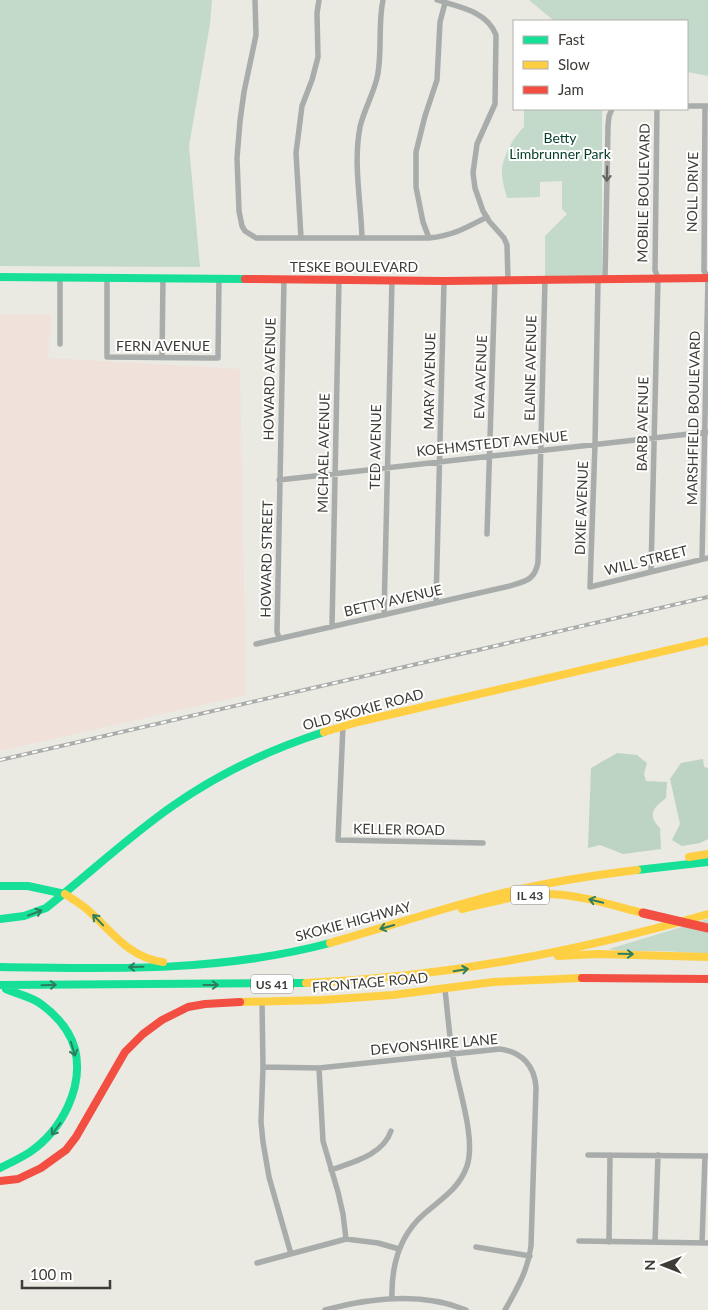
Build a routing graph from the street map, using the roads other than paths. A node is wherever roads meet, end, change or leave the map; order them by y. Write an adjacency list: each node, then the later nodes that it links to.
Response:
1 (255, 0): 11 (street)
2 (319, 0): 11 (street)
3 (383, 0): 12 (street)
4 (437, 0): 5 (street)
5 (445, 3): 10 (street); 13 (street)
6 (688, 106): 7 (street)
7 (707, 106): 19 (street, NOLL DRIVE)
8 (612, 110): 22 (street, DIXIE AVENUE, one-way to 22)
9 (657, 110): 18 (street, MOBILE BOULEVARD)
10 (486, 217): 13 (street); 26 (street)
11 (301, 238): 12 (street)
12 (362, 238): 13 (street)
13 (429, 238)
14 (0, 277): 15 (main road, TESKE BOULEVARD)
15 (60, 278): 16 (main road, TESKE BOULEVARD); 29 (street)
16 (107, 278): 17 (main road, TESKE BOULEVARD); 30 (street, FERN AVENUE)
17 (163, 278): 20 (main road, TESKE BOULEVARD); 30 (street)
18 (658, 278): 19 (main road, TESKE BOULEVARD); 22 (main road, TESKE BOULEVARD); 32 (street, BARB AVENUE)
19 (708, 278): 31 (street, MARSHFIELD BOULEVARD)
20 (219, 279): 21 (main road, TESKE BOULEVARD); 30 (street, FERN AVENUE)
21 (284, 279): 23 (main road, TESKE BOULEVARD); 39 (street, HOWARD AVENUE)
22 (601, 279): 27 (main road, TESKE BOULEVARD); 33 (street, DIXIE AVENUE)
23 (338, 280): 24 (main road, TESKE BOULEVARD); 38 (street, MICHAEL AVENUE)
24 (392, 280): 28 (main road, TESKE BOULEVARD); 37 (street, TED AVENUE)
25 (495, 280): 26 (main road, TESKE BOULEVARD); 28 (main road, TESKE BOULEVARD); 35 (street, EVA AVENUE)
26 (508, 280): 27 (main road, TESKE BOULEVARD)
27 (545, 280): 34 (street, ELAINE AVENUE)
28 (444, 281): 36 (street, MARY AVENUE)
29 (60, 344)
30 (162, 358)
31 (706, 432): 32 (street, KOEHMSTEDT AVENUE); 41 (street, MARSHFIELD BOULEVARD)
32 (654, 438): 33 (street, KOEHMSTEDT AVENUE); 42 (street, BARB AVENUE)
33 (595, 444): 34 (street, KOEHMSTEDT AVENUE); 44 (street, DIXIE AVENUE)
34 (541, 450): 35 (street, KOEHMSTEDT AVENUE); 43 (street, ELAINE AVENUE)
35 (490, 456): 36 (street, KOEHMSTEDT AVENUE); 40 (street, EVA AVENUE)
36 (439, 462): 37 (street, KOEHMSTEDT AVENUE); 45 (street, MARY AVENUE)
37 (388, 468): 38 (street, KOEHMSTEDT AVENUE); 46 (street, TED AVENUE)
38 (335, 474): 39 (street, KOEHMSTEDT AVENUE); 47 (street, MICHAEL AVENUE)
39 (279, 480): 48 (street, HOWARD STREET)
40 (487, 534)
41 (705, 558): 42 (street, WILL STREET)
42 (651, 572): 44 (street, WILL STREET)
43 (533, 575): 45 (street, BETTY AVENUE)
44 (590, 587)
45 (436, 603): 46 (street, BETTY AVENUE)
46 (384, 615): 47 (street, BETTY AVENUE)
47 (332, 626): 48 (street, BETTY AVENUE)
48 (279, 638): 50 (street, BETTY AVENUE)
49 (708, 640): 51 (main road, OLD SKOKIE ROAD)
50 (256, 644)
51 (343, 726): 52 (street, KELLER ROAD); 57 (main road, OLD SKOKIE ROAD)
52 (483, 843)
53 (708, 854): 55 (main road)
54 (708, 862): 55 (main road, SKOKIE HIGHWAY / US 41)
55 (570, 878): 59 (main road, SKOKIE HIGHWAY / US 41)
56 (0, 886): 57 (main road)
57 (64, 894): 60 (main road, OLD SKOKIE ROAD, one-way to 57); 64 (main road, one-way to 57)
58 (708, 914): 62 (main road, US 41)
59 (416, 918): 61 (main road, IL 43, one-way to 59, bridge); 64 (main road, SKOKIE HIGHWAY / US 41, one-way to 64)
60 (0, 919)
61 (708, 928)
62 (542, 956): 63 (main road, one-way to 63); 67 (main road, US 41, one-way to 62)
63 (708, 957)
64 (236, 961): 65 (main road, SKOKIE HIGHWAY / US 41, one-way to 65)
65 (0, 967)
66 (708, 979): 68 (main road, FRONTAGE ROAD)
67 (0, 987): 78 (main road, one-way to 78)
68 (445, 990): 69 (main road, FRONTAGE ROAD); 70 (street)
69 (262, 1002): 71 (street); 80 (main road, FRONTAGE ROAD)
70 (453, 1054): 72 (street, DEVONSHIRE LANE); 89 (street); 91 (street, DEVONSHIRE LANE)
71 (263, 1067): 72 (street, DEVONSHIRE LANE); 90 (street)
72 (319, 1068): 79 (street)
73 (391, 1131): 79 (street)
74 (588, 1155): 75 (street)
75 (610, 1155): 76 (street); 85 (street)
76 (658, 1155): 77 (street); 86 (street)
77 (707, 1156): 87 (street)
78 (0, 1168)
79 (331, 1170): 83 (street)
80 (23, 1175): 81 (main road, FRONTAGE ROAD); 82 (main road, FRONTAGE ROAD)
81 (0, 1176)
82 (0, 1181)
83 (346, 1240): 89 (street); 90 (street)
84 (579, 1241): 85 (street)
85 (609, 1242): 86 (street)
86 (655, 1242): 87 (street)
87 (705, 1243)
88 (476, 1247): 91 (street)
89 (398, 1249): 93 (street)
90 (291, 1254): 92 (street)
91 (530, 1256): 96 (street, DEVONSHIRE LANE)
92 (257, 1263)
93 (392, 1300): 94 (street); 95 (street)
94 (325, 1310)
95 (466, 1310)
96 (505, 1310)

